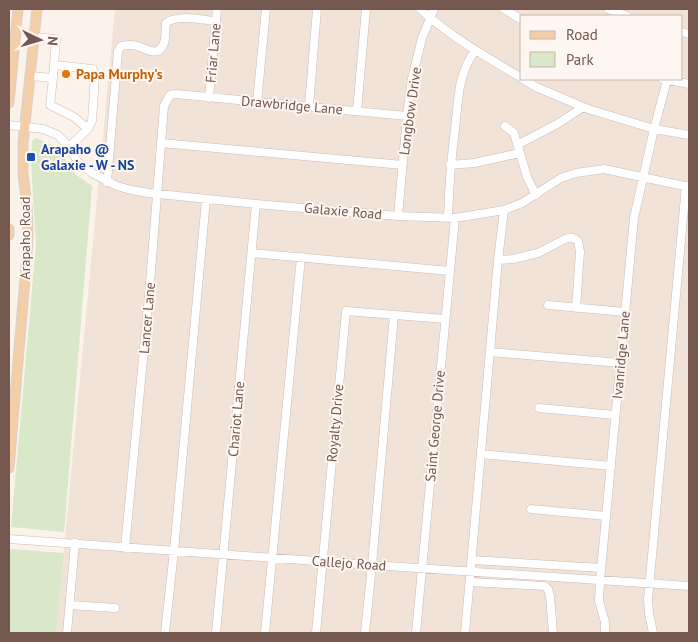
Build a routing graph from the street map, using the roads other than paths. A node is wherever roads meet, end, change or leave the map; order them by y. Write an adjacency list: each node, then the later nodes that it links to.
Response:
1 (18, 9): 28 (main road)
2 (37, 9): 15 (main road, Arapaho Road)
3 (217, 9): 14 (street, Friar Lane)
4 (266, 9): 27 (street)
5 (317, 9): 29 (street)
6 (366, 9): 31 (street)
7 (420, 9): 12 (street)
8 (434, 9): 12 (street, Longbow Drive)
9 (504, 9): 13 (street)
10 (608, 9): 11 (street)
11 (624, 15)
12 (430, 18): 16 (street); 32 (street, Longbow Drive)
13 (520, 19)
14 (216, 20): 26 (street, Friar Lane); 45 (street)
15 (34, 37): 17 (street); 18 (main road, Arapaho Road)
16 (474, 50): 19 (street); 43 (street, Saint George Drive)
17 (54, 65): 20 (street); 36 (street)
18 (30, 76): 20 (street); 34 (main road, Arapaho Road)
19 (520, 77)
20 (53, 78): 36 (street)
21 (525, 80): 30 (street)
22 (665, 80): 37 (street, Ivanridge Lane)
23 (670, 80): 24 (street)
24 (689, 84)
25 (176, 94): 26 (street, Drawbridge Lane); 39 (street, Lancer Lane)
26 (209, 98): 27 (street, Drawbridge Lane)
27 (257, 102): 29 (street, Drawbridge Lane)
28 (9, 103)
29 (309, 106): 31 (street, Drawbridge Lane)
30 (583, 107): 37 (street); 41 (street)
31 (357, 111): 32 (street, Drawbridge Lane)
32 (407, 116): 42 (street, Longbow Drive)
33 (9, 124): 34 (street, Galaxie Road)
34 (25, 126): 40 (street, Galaxie Road); 71 (main road, Arapaho Road)
35 (505, 126): 41 (street)
36 (88, 129): 40 (street)
37 (654, 129): 38 (street); 44 (street, Ivanridge Lane)
38 (689, 135)
39 (161, 143): 42 (street); 47 (street, Lancer Lane)
40 (70, 147): 45 (street, Galaxie Road)
41 (519, 148): 43 (street); 48 (street)
42 (403, 165): 52 (street, Longbow Drive)
43 (450, 165): 53 (street, Saint George Drive)
44 (643, 177): 46 (street, Galaxie Road); 48 (street, Galaxie Road); 62 (street, Ivanridge Lane)
45 (107, 182): 47 (street, Galaxie Road)
46 (688, 187): 88 (street)
47 (158, 194): 49 (street, Galaxie Road); 76 (street, Lancer Lane)
48 (536, 195): 51 (street, Galaxie Road)
49 (206, 199): 50 (street, Galaxie Road); 77 (street)
50 (256, 204): 52 (street, Galaxie Road); 56 (street, Chariot Lane)
51 (504, 210): 53 (street, Galaxie Road); 58 (street)
52 (398, 216): 53 (street, Galaxie Road)
53 (451, 218): 59 (street, Saint George Drive)
54 (9, 229): 55 (main road, Arapaho Road)
55 (9, 234)
56 (252, 253): 57 (street); 78 (street, Chariot Lane)
57 (301, 257): 59 (street); 79 (street)
58 (498, 260): 61 (street); 65 (street)
59 (450, 271): 64 (street, Saint George Drive)
60 (548, 305): 61 (street)
61 (576, 308): 62 (street)
62 (625, 312): 66 (street, Ivanridge Lane)
63 (394, 315): 64 (street, Royalty Drive); 81 (street, Royalty Drive); 82 (street)
64 (445, 319): 83 (street, Saint George Drive)
65 (490, 352): 66 (street); 69 (street)
66 (620, 364): 68 (street, Ivanridge Lane)
67 (539, 408): 68 (street)
68 (615, 415): 70 (street, Ivanridge Lane)
69 (481, 454): 70 (street); 80 (street)
70 (611, 466): 73 (street, Ivanridge Lane)
71 (9, 468)
72 (531, 509): 73 (street)
73 (606, 516): 84 (street, Ivanridge Lane)
74 (9, 538): 75 (street, Callejo Road)
75 (75, 543): 76 (street, Callejo Road); 90 (street)
76 (125, 548): 77 (street, Callejo Road)
77 (174, 551): 78 (street, Callejo Road); 93 (street)
78 (224, 555): 79 (street, Callejo Road); 94 (street, Chariot Lane)
79 (273, 558): 81 (street, Callejo Road); 95 (street)
80 (472, 560): 84 (street); 85 (street)
81 (323, 561): 82 (street, Callejo Road); 96 (street, Royalty Drive)
82 (372, 565): 83 (street, Callejo Road); 97 (street)
83 (422, 568): 85 (street, Callejo Road); 98 (street, Saint George Drive)
84 (601, 568): 86 (street, Ivanridge Lane)
85 (471, 572): 86 (street, Callejo Road); 87 (street)
86 (600, 581): 88 (street, Callejo Road); 101 (street, Ivanridge Lane)
87 (470, 582): 99 (street); 100 (street)
88 (650, 583): 89 (street, Callejo Road); 102 (street)
89 (689, 586)
90 (70, 605): 91 (street); 92 (street)
91 (115, 608)
92 (67, 633)
93 (165, 633)
94 (216, 633)
95 (265, 633)
96 (316, 633)
97 (365, 633)
98 (416, 633)
99 (466, 633)
100 (553, 633)
101 (605, 633)
102 (653, 633)

